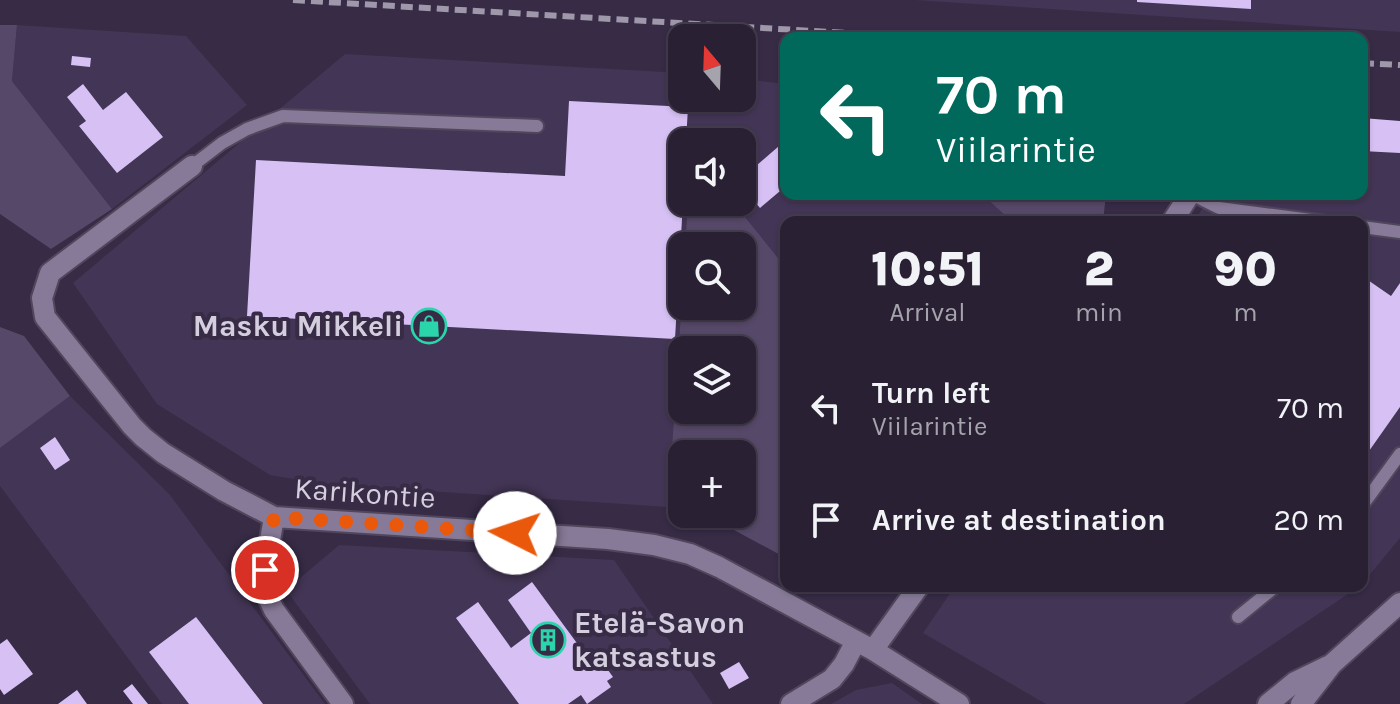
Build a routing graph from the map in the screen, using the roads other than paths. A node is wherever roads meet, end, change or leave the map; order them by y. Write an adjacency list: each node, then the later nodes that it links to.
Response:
1 (537, 126): 2 (lane)
2 (192, 166): 9 (street, Karikontie)
3 (1202, 200): 4 (lane)
4 (1280, 216)
5 (1368, 228): 6 (lane)
6 (1400, 232)
7 (1400, 454): 8 (lane)
8 (1368, 498)
9 (274, 517): 14 (street, Karikontie); 16 (street)
10 (914, 592): 14 (street)
11 (1269, 592): 13 (lane)
12 (1400, 603): 15 (street)
13 (1238, 617)
14 (865, 646): 17 (street); 18 (street, Karikontie)
15 (1332, 664): 19 (street); 20 (street)
16 (343, 704)
17 (791, 704)
18 (959, 704)
19 (1268, 704)
20 (1301, 704)

